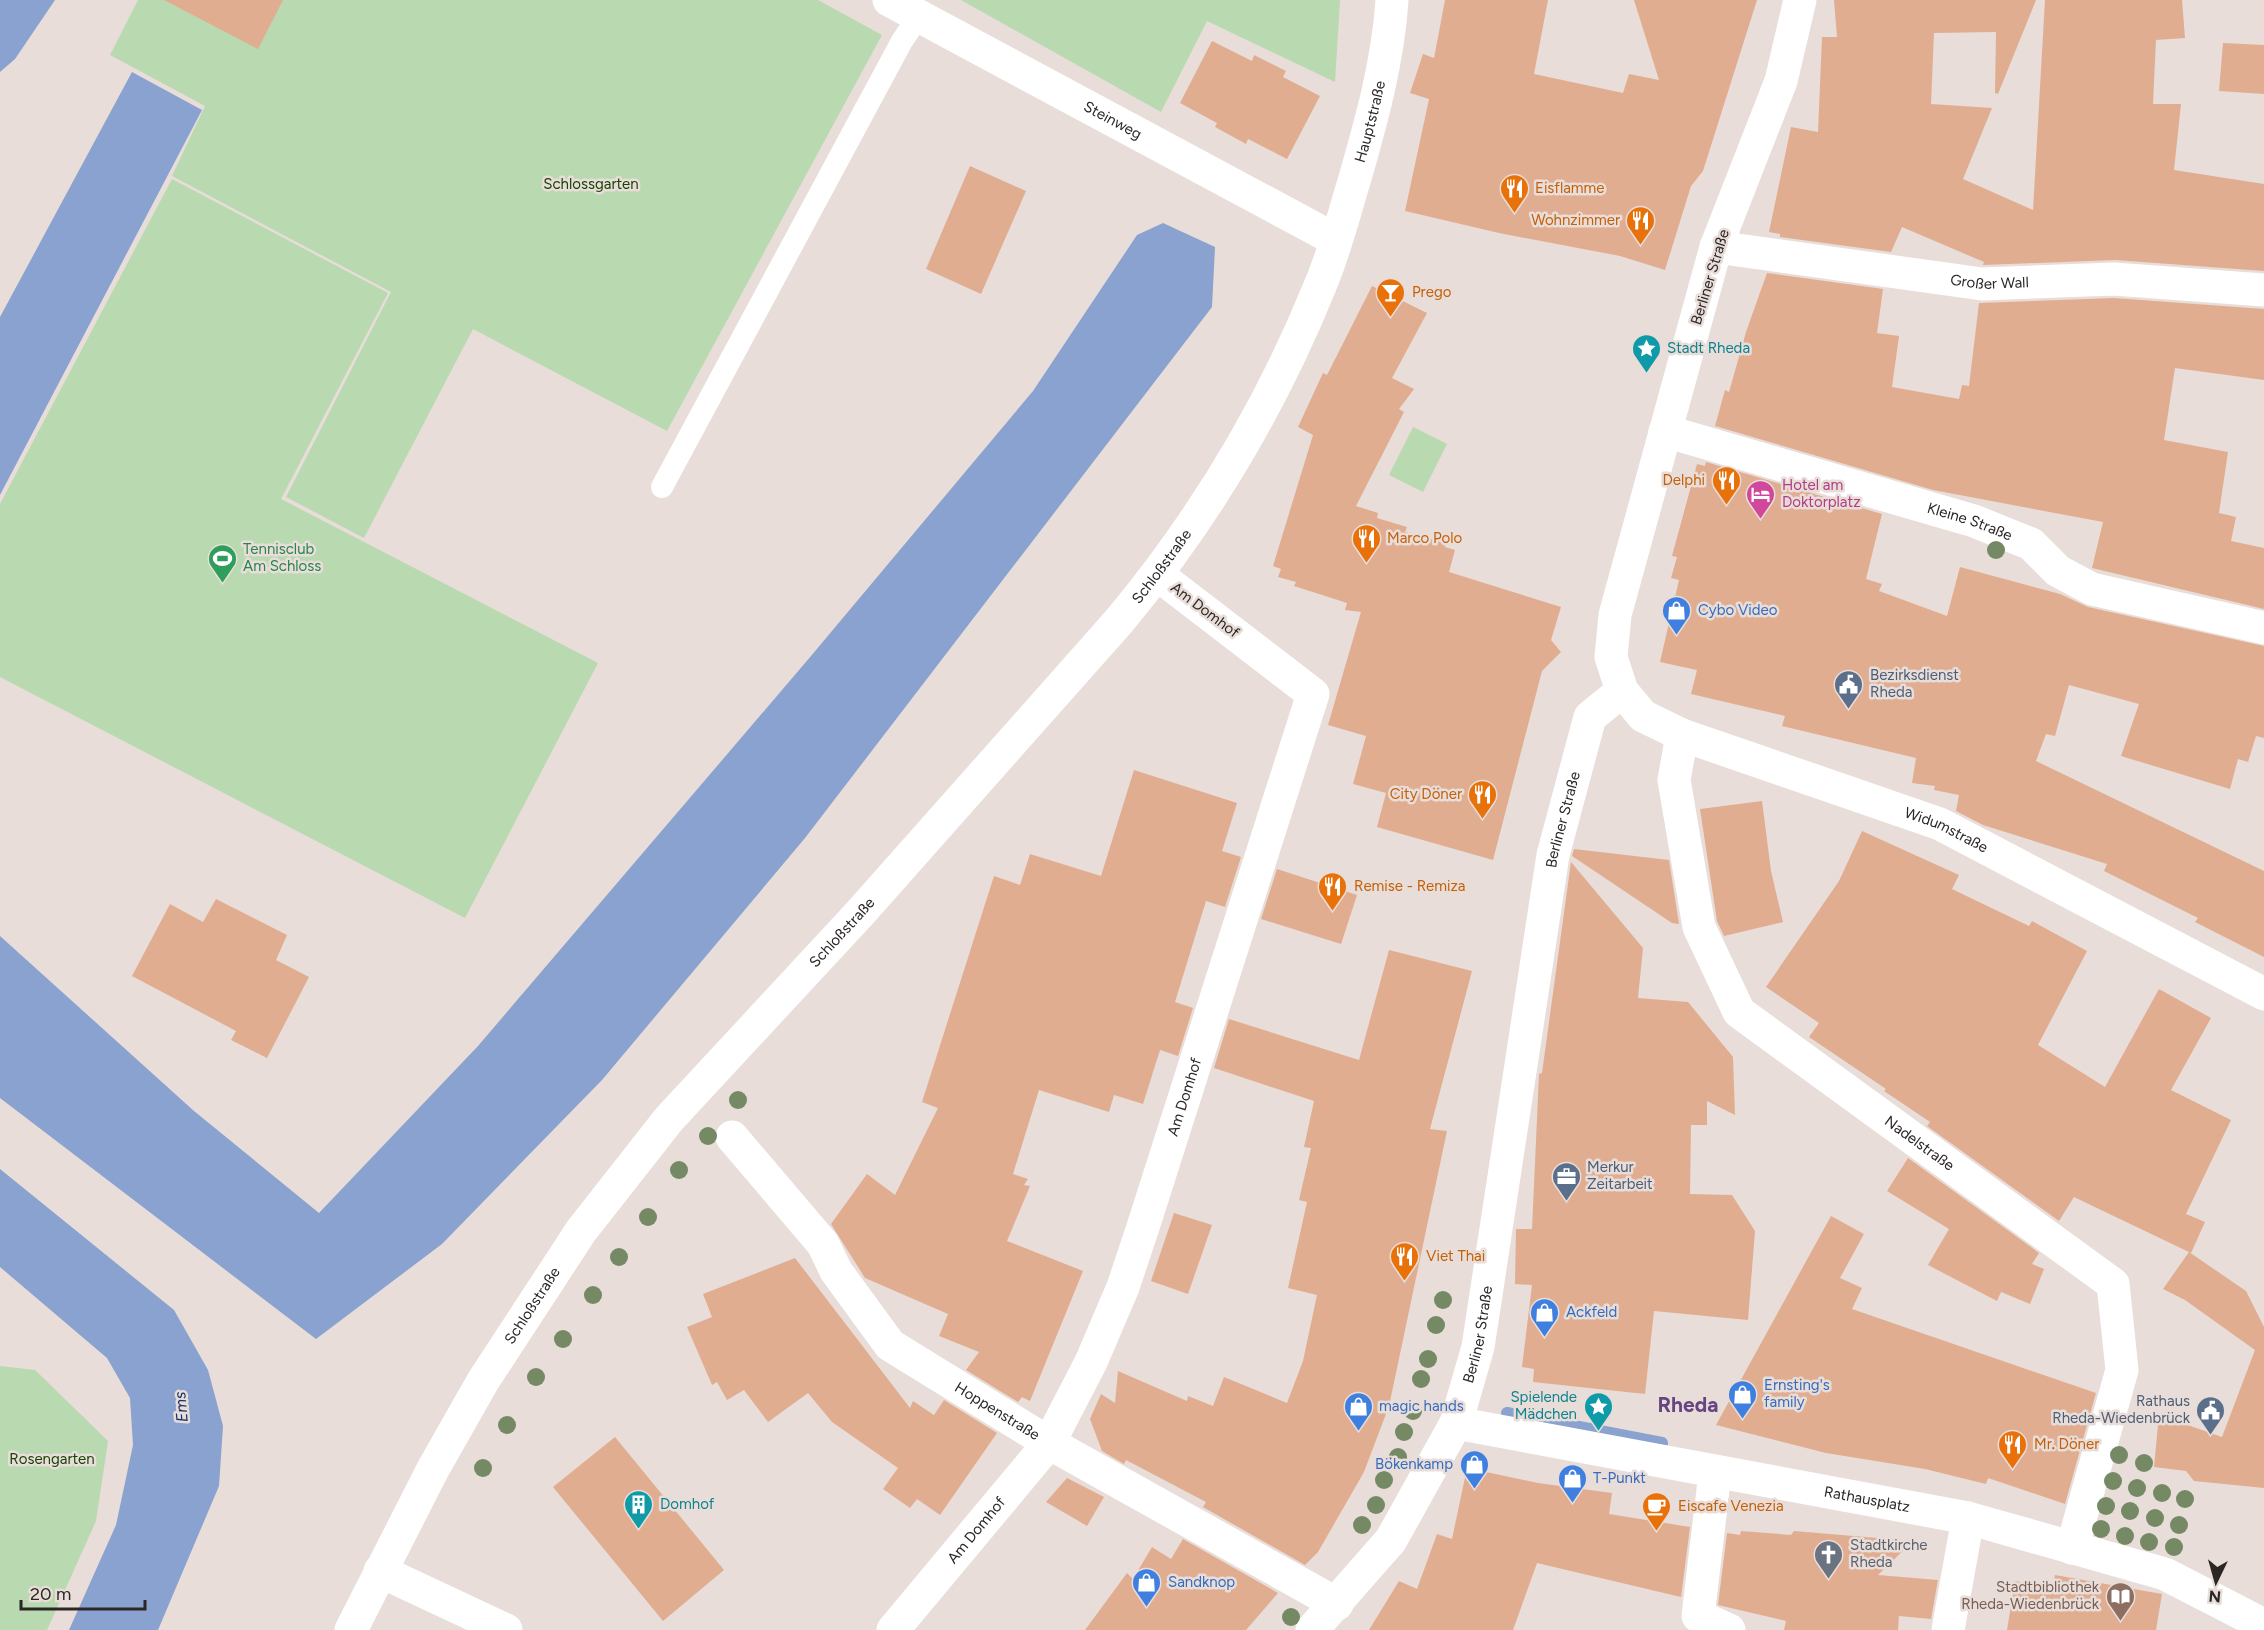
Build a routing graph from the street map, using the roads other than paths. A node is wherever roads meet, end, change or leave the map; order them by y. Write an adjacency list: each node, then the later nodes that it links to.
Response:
1 (888, 0): 4 (street, Steinweg)
2 (1392, 0): 5 (street, Hauptstraße)
3 (1800, 0): 6 (street, Berliner Straße)
4 (919, 16): 5 (street, Steinweg); 9 (lane)
5 (1336, 240): 10 (street, Schloßstraße)
6 (1716, 247): 7 (street, Großer Wall); 8 (street, Berliner Straße)
7 (2264, 290)
8 (1665, 431): 11 (street, Kleine Straße); 12 (street, Berliner Straße)
9 (662, 487)
10 (1158, 575): 17 (street, Am Domhof); 21 (street, Schloßstraße)
11 (2264, 628)
12 (1622, 691): 13 (street, Widumstraße); 16 (street, Berliner Straße)
13 (1682, 735): 14 (street, Widumstraße); 20 (street, Nadelstraße)
14 (2264, 994)
15 (732, 1137): 17 (street, Hoppenstraße)
16 (1456, 1423): 18 (street, Rathausplatz); 22 (street, Berliner Straße)
17 (1049, 1443): 22 (street, Hoppenstraße); 26 (street, Am Domhof)
18 (1715, 1473): 19 (street, Rathausplatz); 28 (street)
19 (1968, 1518): 20 (street, Rathausplatz); 29 (street)
20 (2072, 1548): 23 (street, Rathausplatz)
21 (380, 1571): 24 (street, Schloßstraße); 25 (street)
22 (1336, 1604): 27 (street, Berliner Straße)
23 (2264, 1624)
24 (351, 1630)
25 (506, 1630)
26 (893, 1630)
27 (1312, 1630)
28 (1729, 1630)
29 (1948, 1630)

